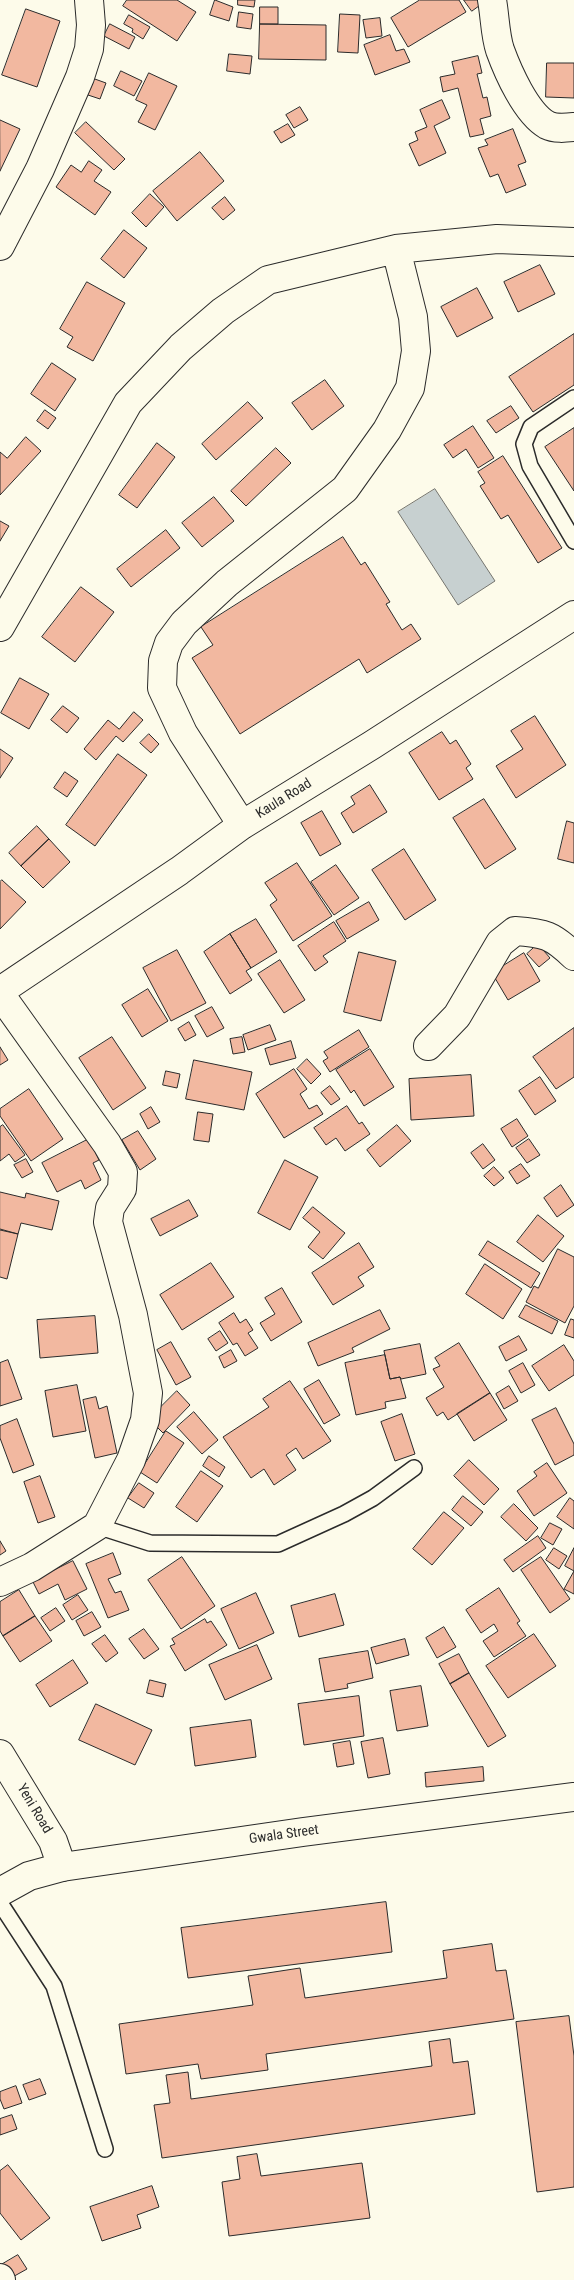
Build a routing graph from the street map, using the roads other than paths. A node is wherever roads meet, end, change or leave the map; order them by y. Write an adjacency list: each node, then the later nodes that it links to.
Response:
1 (89, 0): 5 (street)
2 (492, 0): 3 (street)
3 (574, 127)
4 (574, 242): 6 (street)
5 (0, 246)
6 (396, 249): 10 (street); 11 (street)
7 (574, 398): 8 (lane)
8 (574, 541)
9 (574, 615): 11 (street, Kaula Road)
10 (0, 627)
11 (242, 825): 13 (street, Kaula Road)
12 (574, 956): 14 (street)
13 (0, 993): 16 (street)
14 (428, 1046)
15 (414, 1468): 16 (lane)
16 (97, 1526): 17 (street)
17 (0, 1582)
18 (0, 1754): 20 (street, Yeni Road)
19 (574, 1797): 20 (street, Gwala Street)
20 (62, 1866): 21 (street, Gwala Street)
21 (0, 1892)
22 (0, 1903): 23 (lane)
23 (105, 2149)

